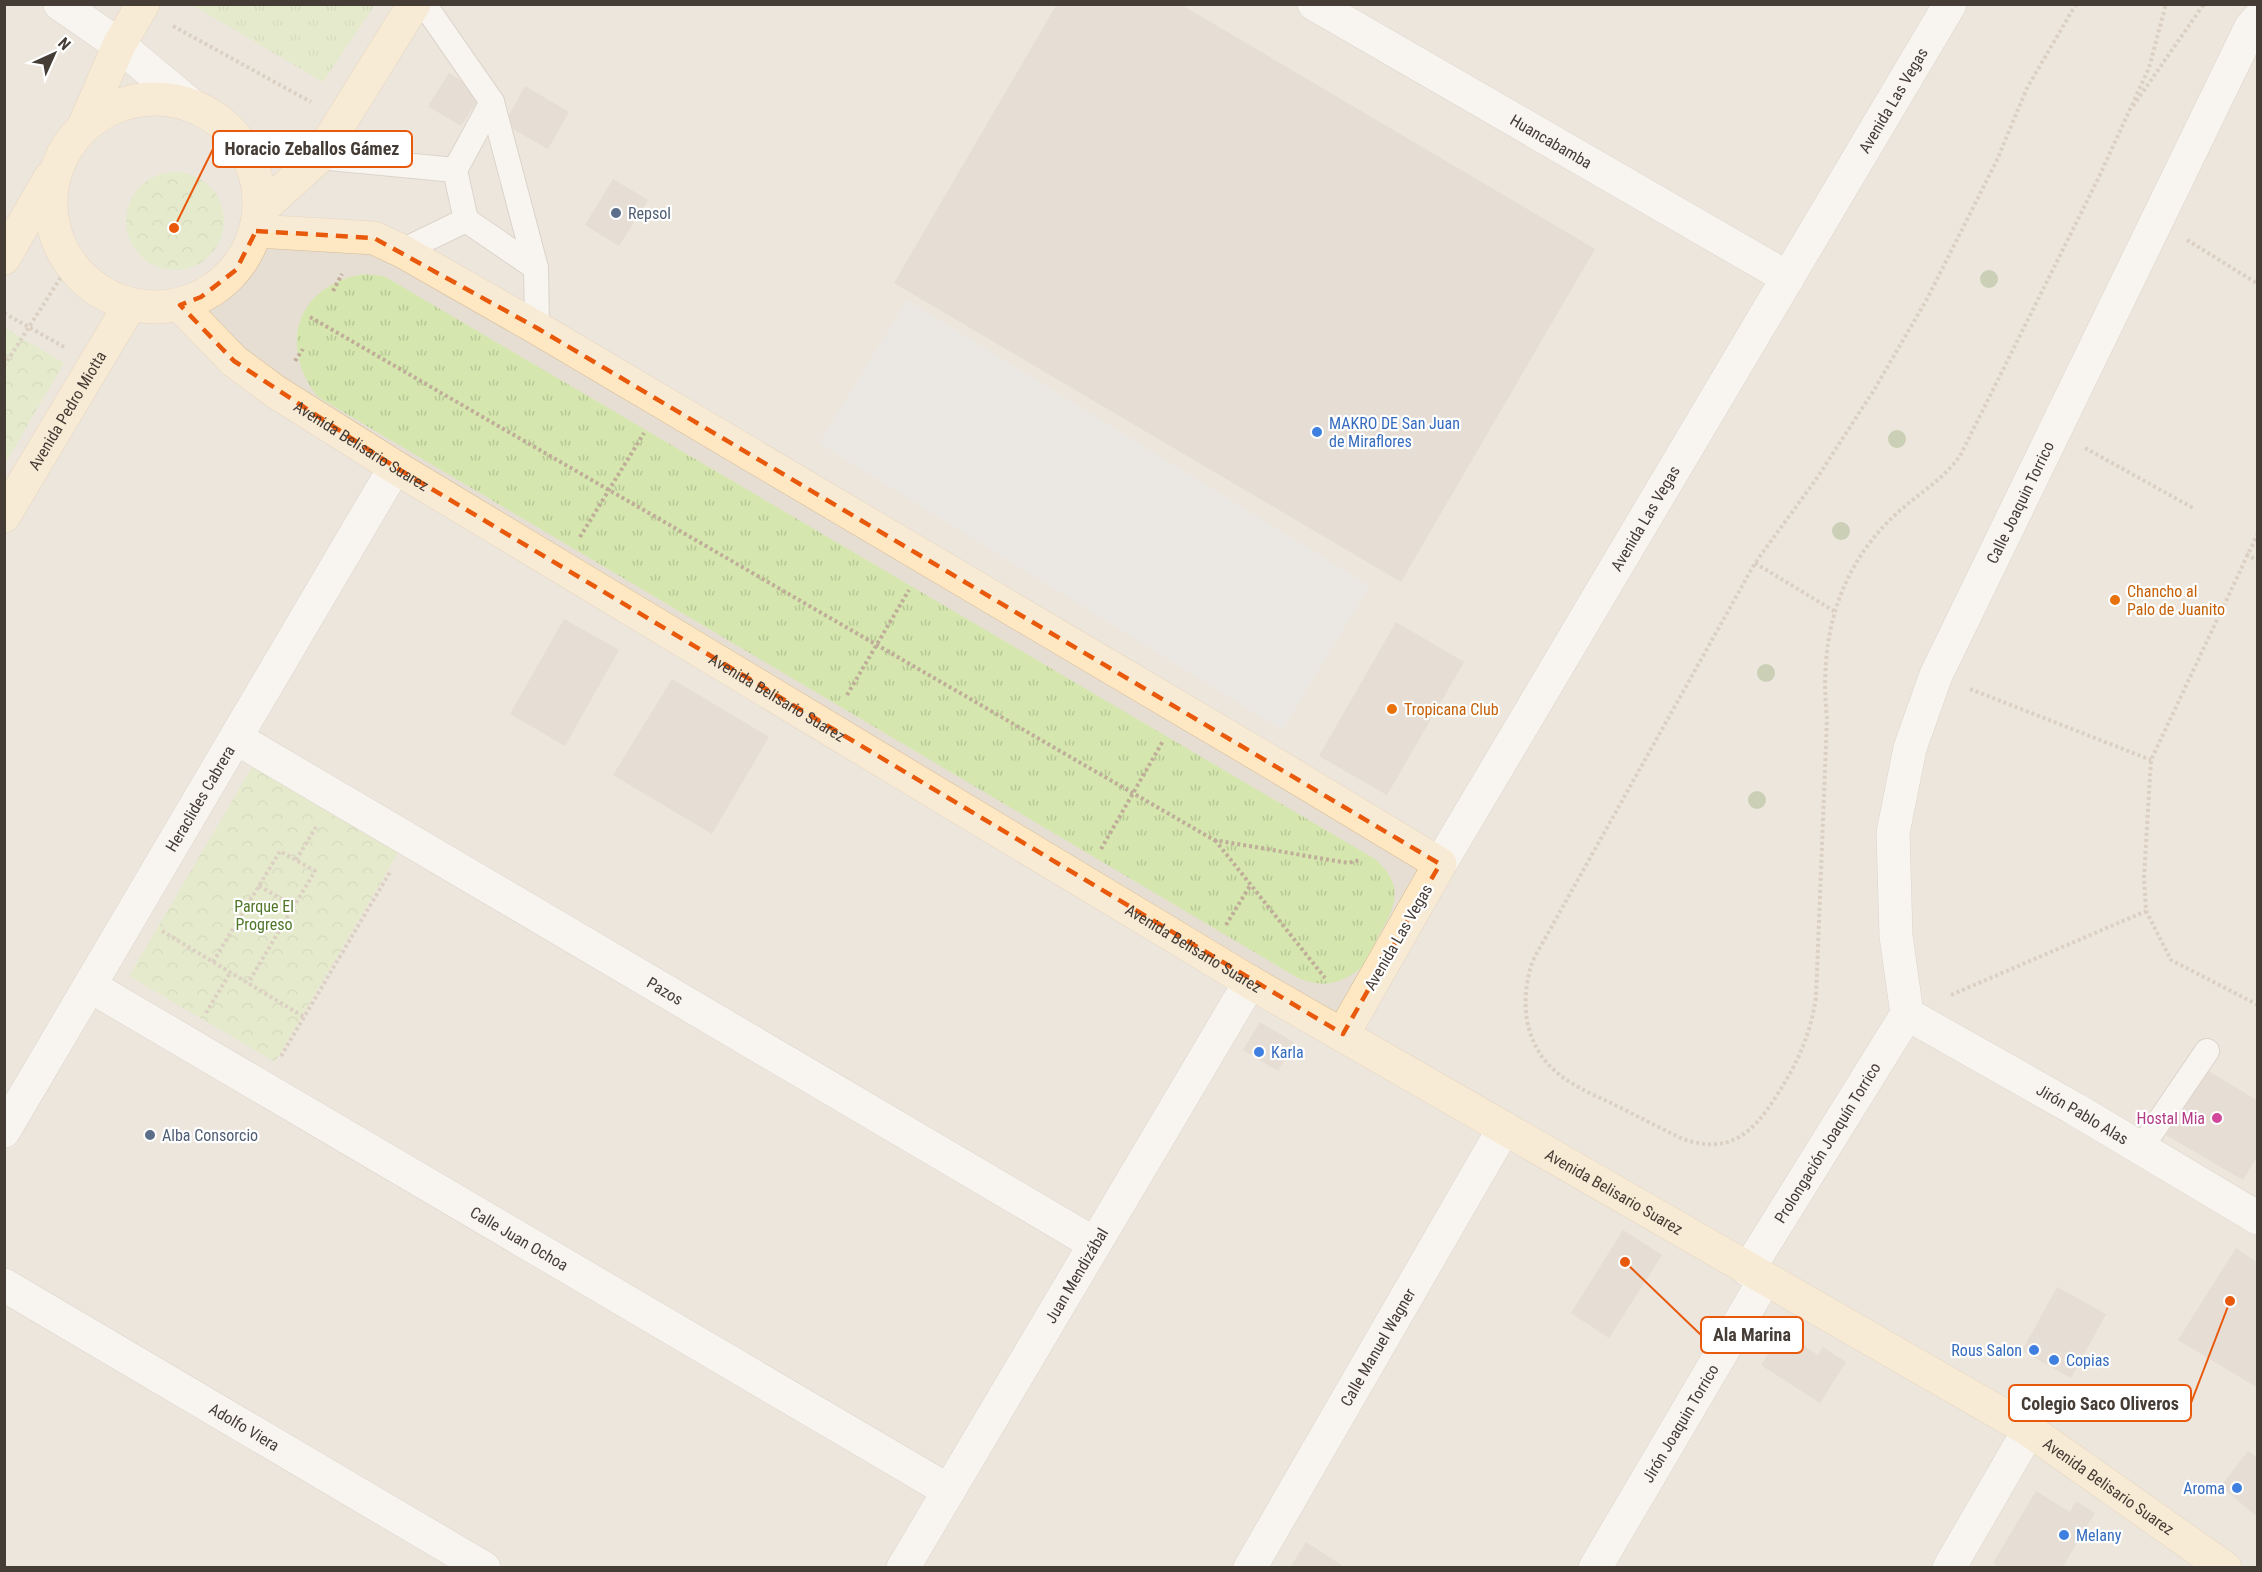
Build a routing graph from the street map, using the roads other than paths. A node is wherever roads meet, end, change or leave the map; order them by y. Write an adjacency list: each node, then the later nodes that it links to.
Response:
1 (60, 4): 8 (street)
2 (143, 4): 8 (street)
3 (414, 4): 12 (street)
4 (424, 4): 9 (lane)
5 (1314, 4): 20 (street, Huancabamba)
6 (1950, 4): 20 (street, Avenida Las Vegas)
7 (2258, 19): 30 (street, Calle Joaquin Torrico)
8 (119, 45): 10 (street); 11 (street)
9 (492, 102): 14 (lane); 19 (lane)
10 (192, 106): 11 (street); 16 (street)
11 (84, 126): 13 (street)
12 (319, 157): 14 (lane); 16 (street)
13 (56, 169): 18 (street); 21 (street)
14 (455, 170): 15 (lane)
15 (466, 220): 17 (lane); 19 (lane)
16 (257, 221): 17 (street); 22 (street)
17 (402, 251): 23 (street)
18 (4, 258)
19 (536, 268): 23 (lane)
20 (1788, 278): 27 (street, Avenida Las Vegas)
21 (130, 304): 22 (street); 25 (street, Avenida Pedro Miotta)
22 (180, 305): 24 (street, Avenida Belisario Suarez)
23 (537, 328): 27 (street)
24 (395, 467): 26 (street, Heraclides Cabrera); 28 (street, Avenida Belisario Suarez)
25 (4, 516)
26 (236, 738): 29 (street, Heraclides Cabrera); 37 (street, Pazos)
27 (1440, 864): 31 (street, Avenida Las Vegas)
28 (1250, 982): 31 (street, Avenida Belisario Suarez); 37 (street, Juan Mendizábal)
29 (90, 986): 34 (street, Heraclides Cabrera); 41 (street, Calle Juan Ochoa)
30 (1907, 1014): 35 (street, Jirón Pablo Alas); 38 (street, Prolongación Joaquín Torrico)
31 (1343, 1034): 33 (street, Avenida Belisario Suarez)
32 (2207, 1051): 35 (lane)
33 (1504, 1128): 38 (street, Avenida Belisario Suarez); 44 (street, Calle Manuel Wagner)
34 (4, 1131)
35 (2141, 1148): 36 (street, Jirón Pablo Alas)
36 (2258, 1218)
37 (1095, 1244): 41 (street, Juan Mendizábal)
38 (1757, 1275): 40 (street, Avenida Belisario Suarez); 45 (street, Jirón Joaquin Torrico)
39 (4, 1285): 42 (street, Adolfo Viera)
40 (2029, 1430): 46 (street); 47 (street, Avenida Belisario Suarez)
41 (949, 1491): 43 (street, Juan Mendizábal)
42 (484, 1568)
43 (903, 1568)
44 (1250, 1568)
45 (1595, 1568)
46 (1949, 1568)
47 (2224, 1568)

